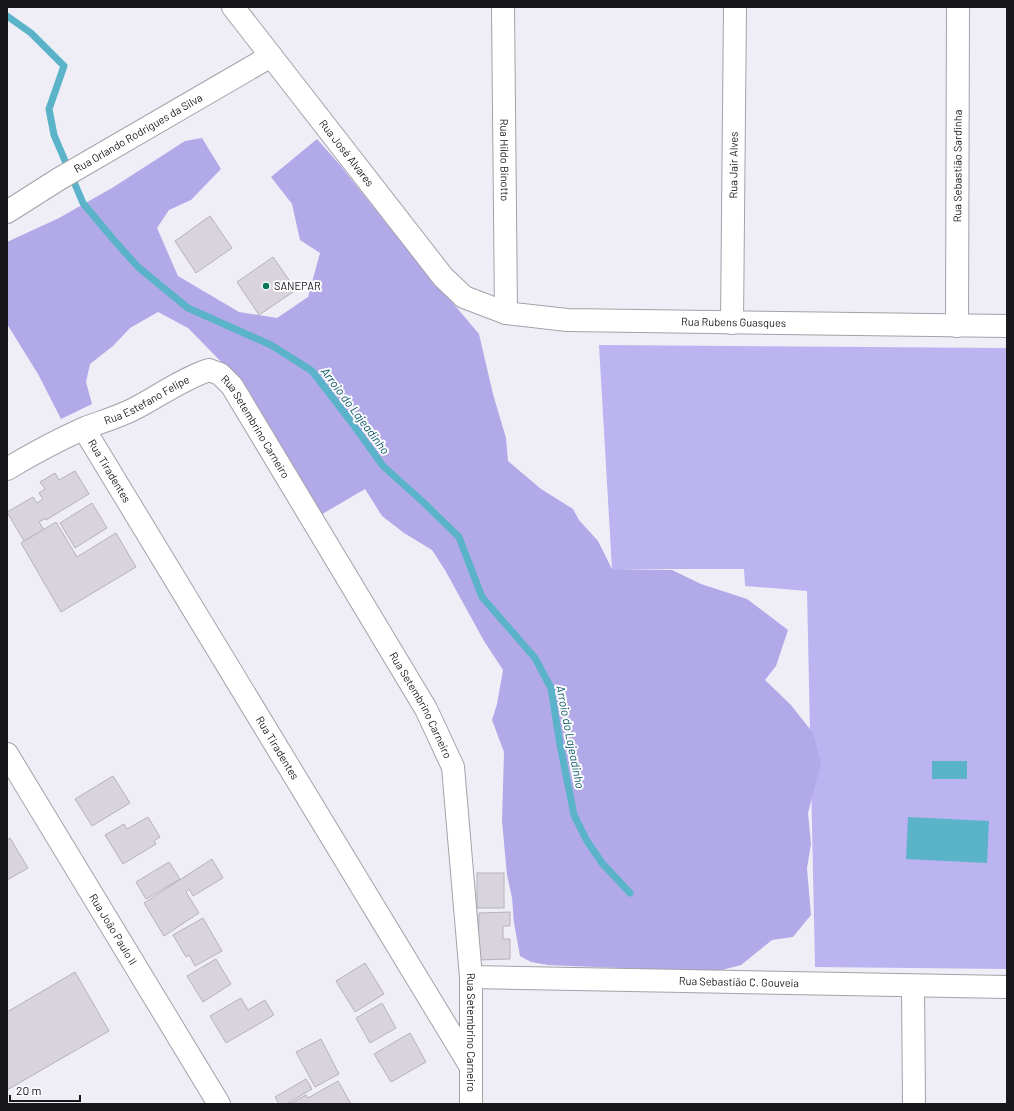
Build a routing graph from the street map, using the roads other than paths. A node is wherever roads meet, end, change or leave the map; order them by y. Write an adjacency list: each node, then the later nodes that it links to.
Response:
1 (233, 7): 5 (street, Rua José Alvares)
2 (503, 7): 8 (street, Rua Hildo Binotto)
3 (735, 7): 9 (street, Rua Jair Alves)
4 (958, 7): 10 (street, Rua Sebastião Sardinha)
5 (271, 56): 6 (street, Rua Orlando Rodrigues da Silva); 7 (street, Rua José Alvares)
6 (7, 212)
7 (464, 297): 8 (street, Rua Rubens Guasques)
8 (506, 313): 9 (street, Rua Rubens Guasques)
9 (732, 323): 10 (street, Rua Rubens Guasques)
10 (956, 326): 11 (street, Rua Rubens Guasques)
11 (1007, 326)
12 (200, 373): 13 (street, Rua Estefano Felipe); 16 (street, Rua Setembrino Carneiro)
13 (84, 429): 14 (street, Rua Estefano Felipe); 19 (street, Rua Tiradentes)
14 (7, 469)
15 (7, 754): 20 (street, Rua João Paulo II)
16 (471, 977): 17 (street, Rua Sebastião C. Gouveia); 19 (street, Rua Setembrino Carneiro)
17 (913, 986): 18 (street, Rua Sebastião C. Gouveia); 22 (street)
18 (1007, 987)
19 (470, 1067): 21 (street, Rua Setembrino Carneiro)
20 (219, 1104)
21 (471, 1104)
22 (914, 1104)

